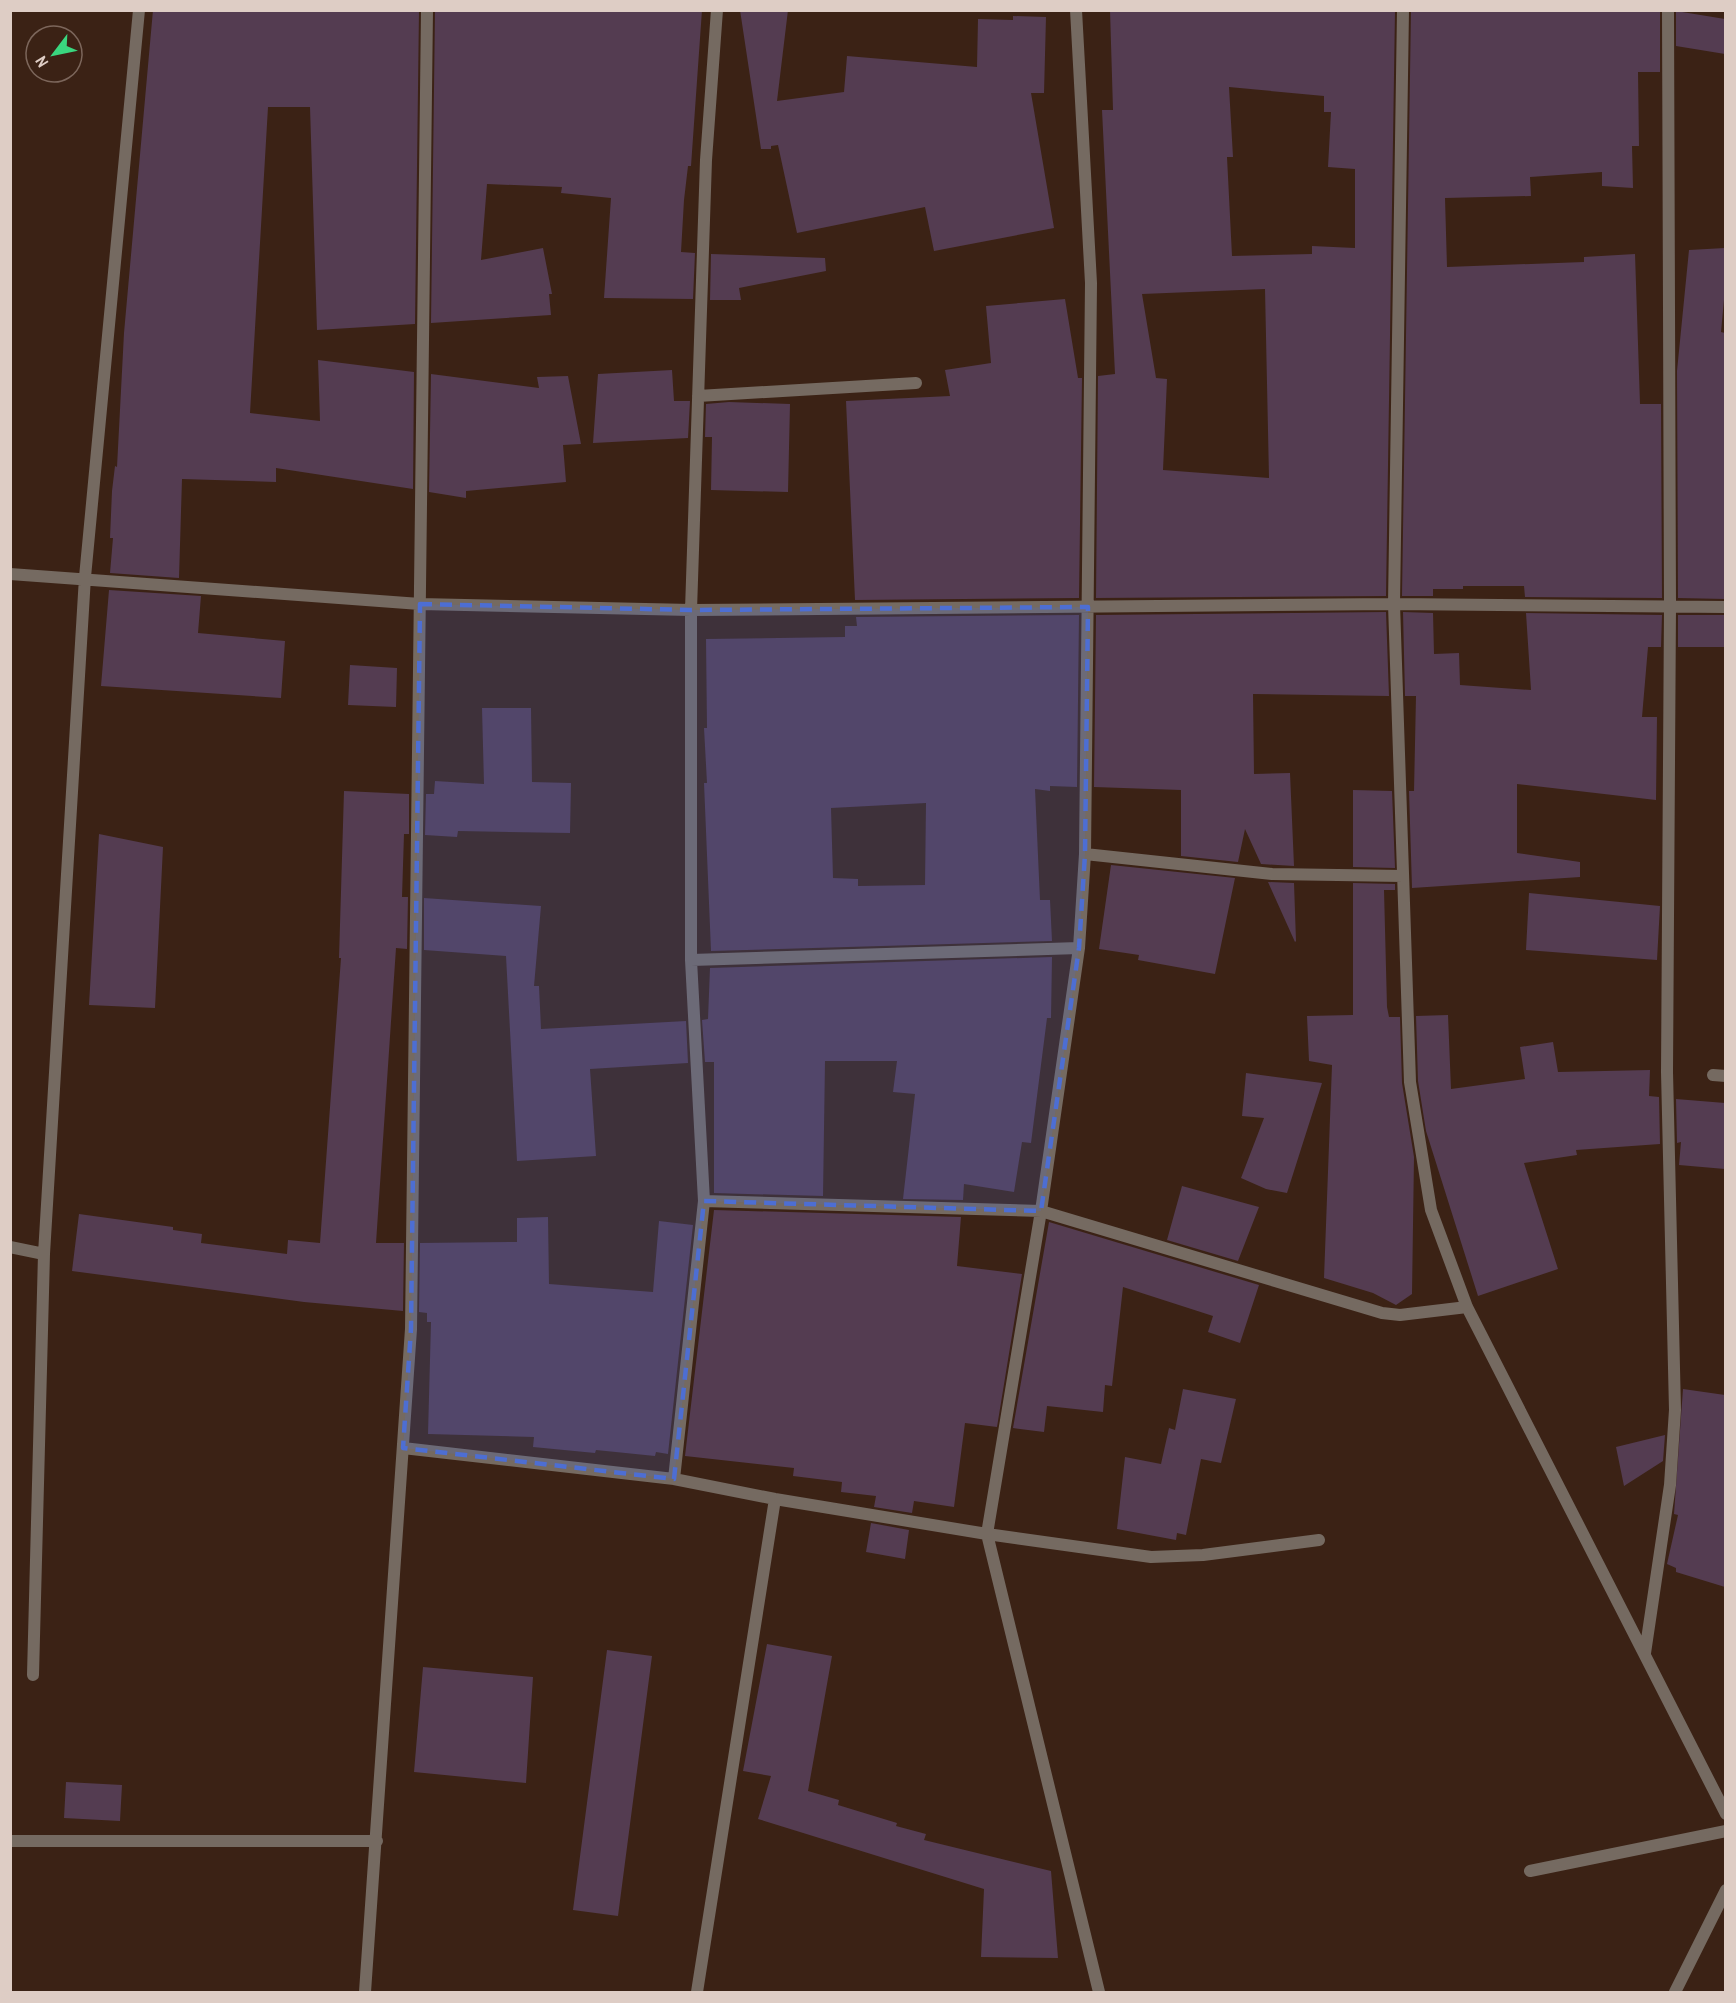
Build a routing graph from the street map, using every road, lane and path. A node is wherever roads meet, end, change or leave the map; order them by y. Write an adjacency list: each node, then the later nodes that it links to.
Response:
1 (139, 10): 10 (street)
2 (426, 10): 11 (street)
3 (717, 10): 8 (street)
4 (1076, 10): 13 (street)
5 (1403, 10): 12 (street)
6 (1668, 10): 14 (street)
7 (916, 383): 8 (street)
8 (698, 396): 16 (street)
9 (10, 573): 10 (street)
10 (85, 578): 11 (street); 24 (street)
11 (420, 604): 16 (street); 26 (street)
12 (1394, 604): 13 (street); 14 (street); 18 (street)
13 (1088, 607): 16 (street); 17 (street)
14 (1670, 607): 15 (street); 31 (street)
15 (1725, 607)
16 (691, 610): 20 (street)
17 (1085, 854): 18 (street); 19 (street)
18 (1403, 876): 25 (street)
19 (1079, 948): 20 (street); 22 (street)
20 (691, 960): 21 (street)
21 (704, 1201): 22 (street); 27 (street)
22 (1041, 1211): 25 (street); 29 (street)
23 (10, 1247): 24 (street)
24 (44, 1254): 32 (street)
25 (1467, 1307): 31 (street)
26 (403, 1448): 27 (street); 36 (street)
27 (674, 1479): 28 (street)
28 (775, 1499): 29 (street); 40 (street)
29 (987, 1534): 30 (street); 41 (street)
30 (1319, 1540)
31 (1645, 1653): 33 (street)
32 (33, 1675)
33 (1725, 1814)
34 (1725, 1831): 37 (street)
35 (10, 1841): 36 (street)
36 (377, 1841): 39 (street)
37 (1530, 1871)
38 (1725, 1890): 42 (street)
39 (365, 1992)
40 (698, 1992)
41 (1100, 1992)
42 (1675, 1992)

